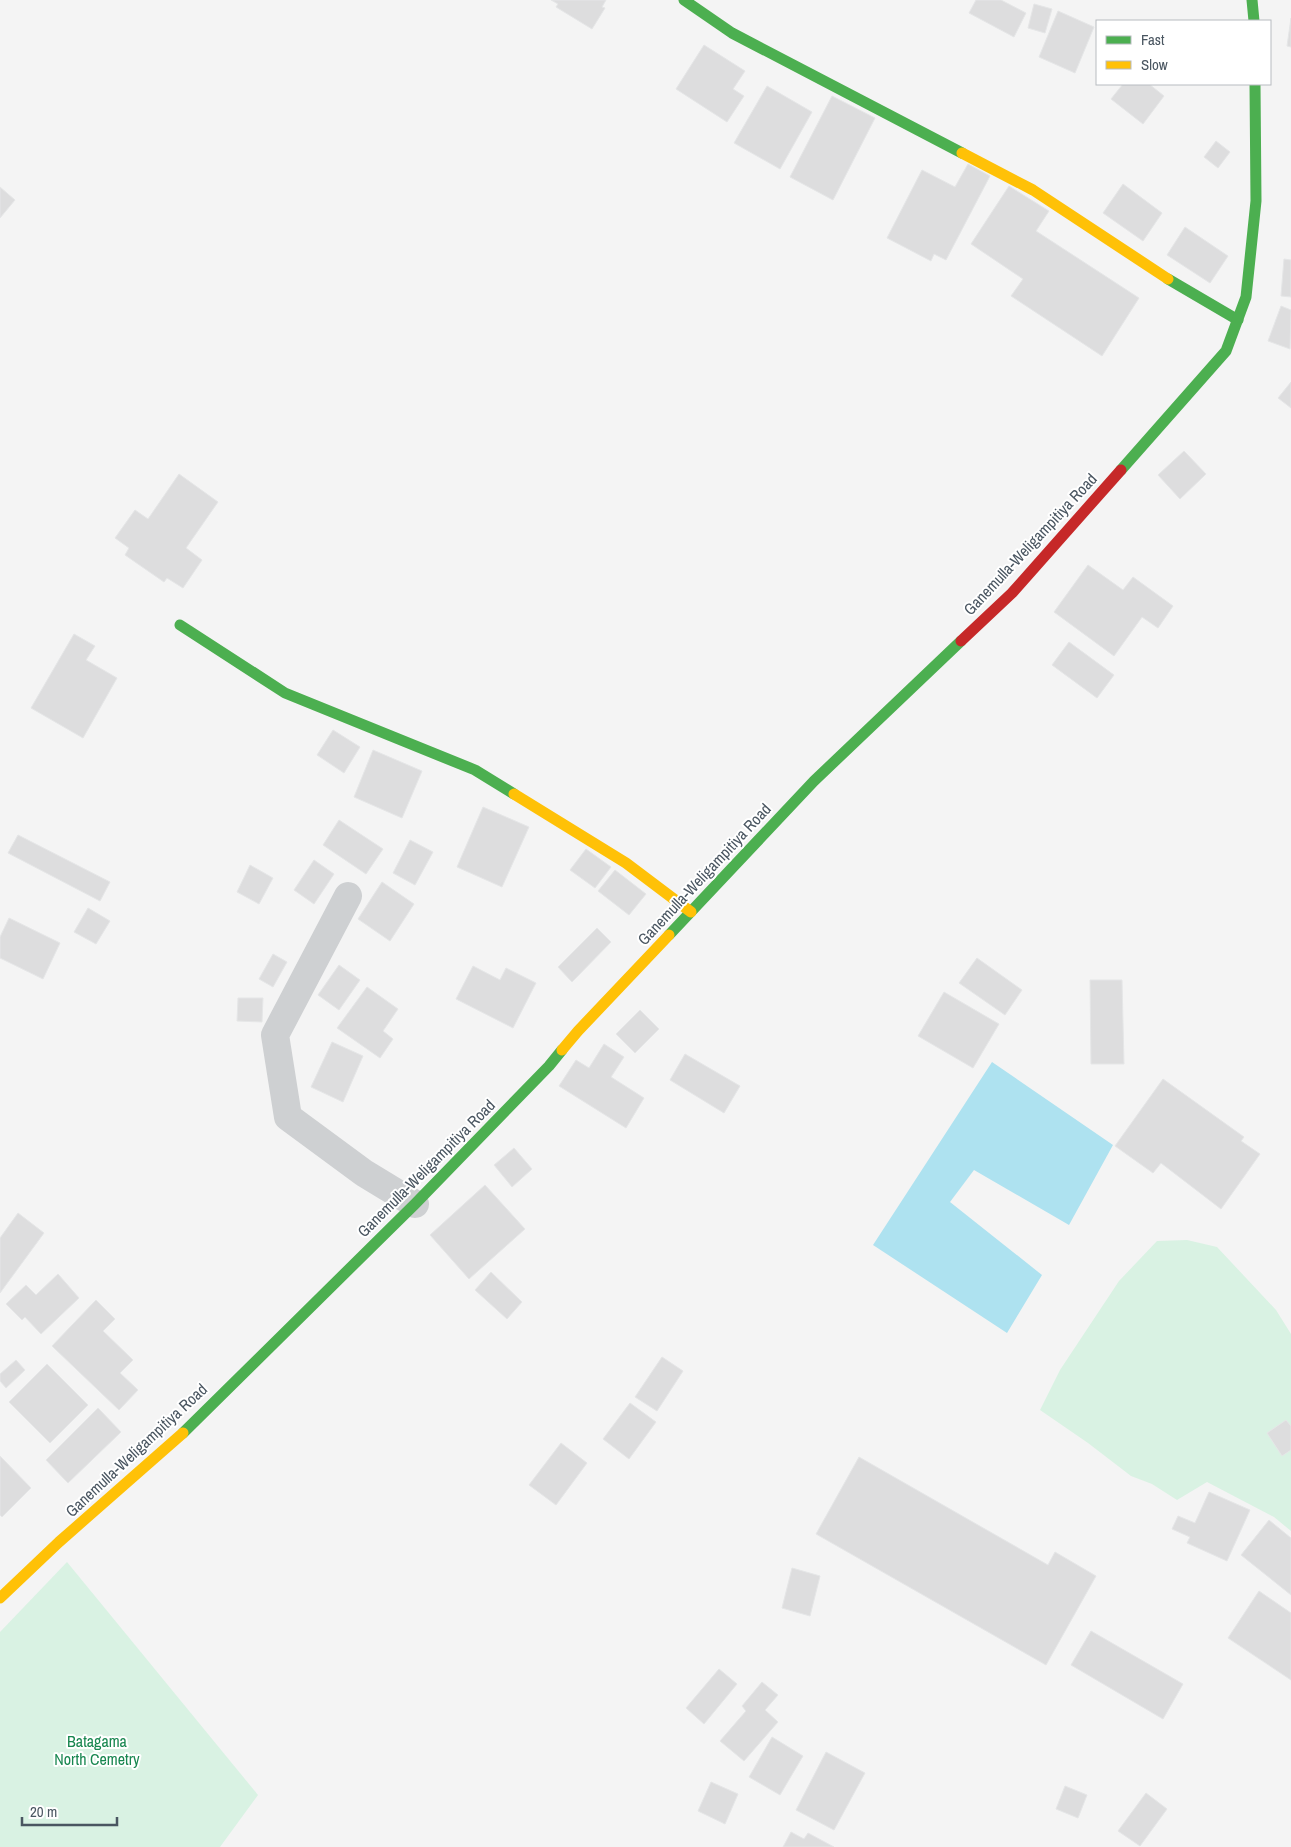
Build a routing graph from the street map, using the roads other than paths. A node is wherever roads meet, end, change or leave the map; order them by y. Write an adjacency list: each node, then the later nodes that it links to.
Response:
1 (684, 0): 5 (street)
2 (1252, 0): 3 (street)
3 (1254, 20)
4 (1256, 85): 5 (street, Ganemulla-Weligampitiya Road)
5 (1238, 320): 8 (street, Ganemulla-Weligampitiya Road)
6 (180, 625): 8 (street)
7 (348, 896): 9 (street)
8 (692, 912): 9 (street, Ganemulla-Weligampitiya Road)
9 (415, 1204): 10 (street, Ganemulla-Weligampitiya Road)
10 (2, 1592)

